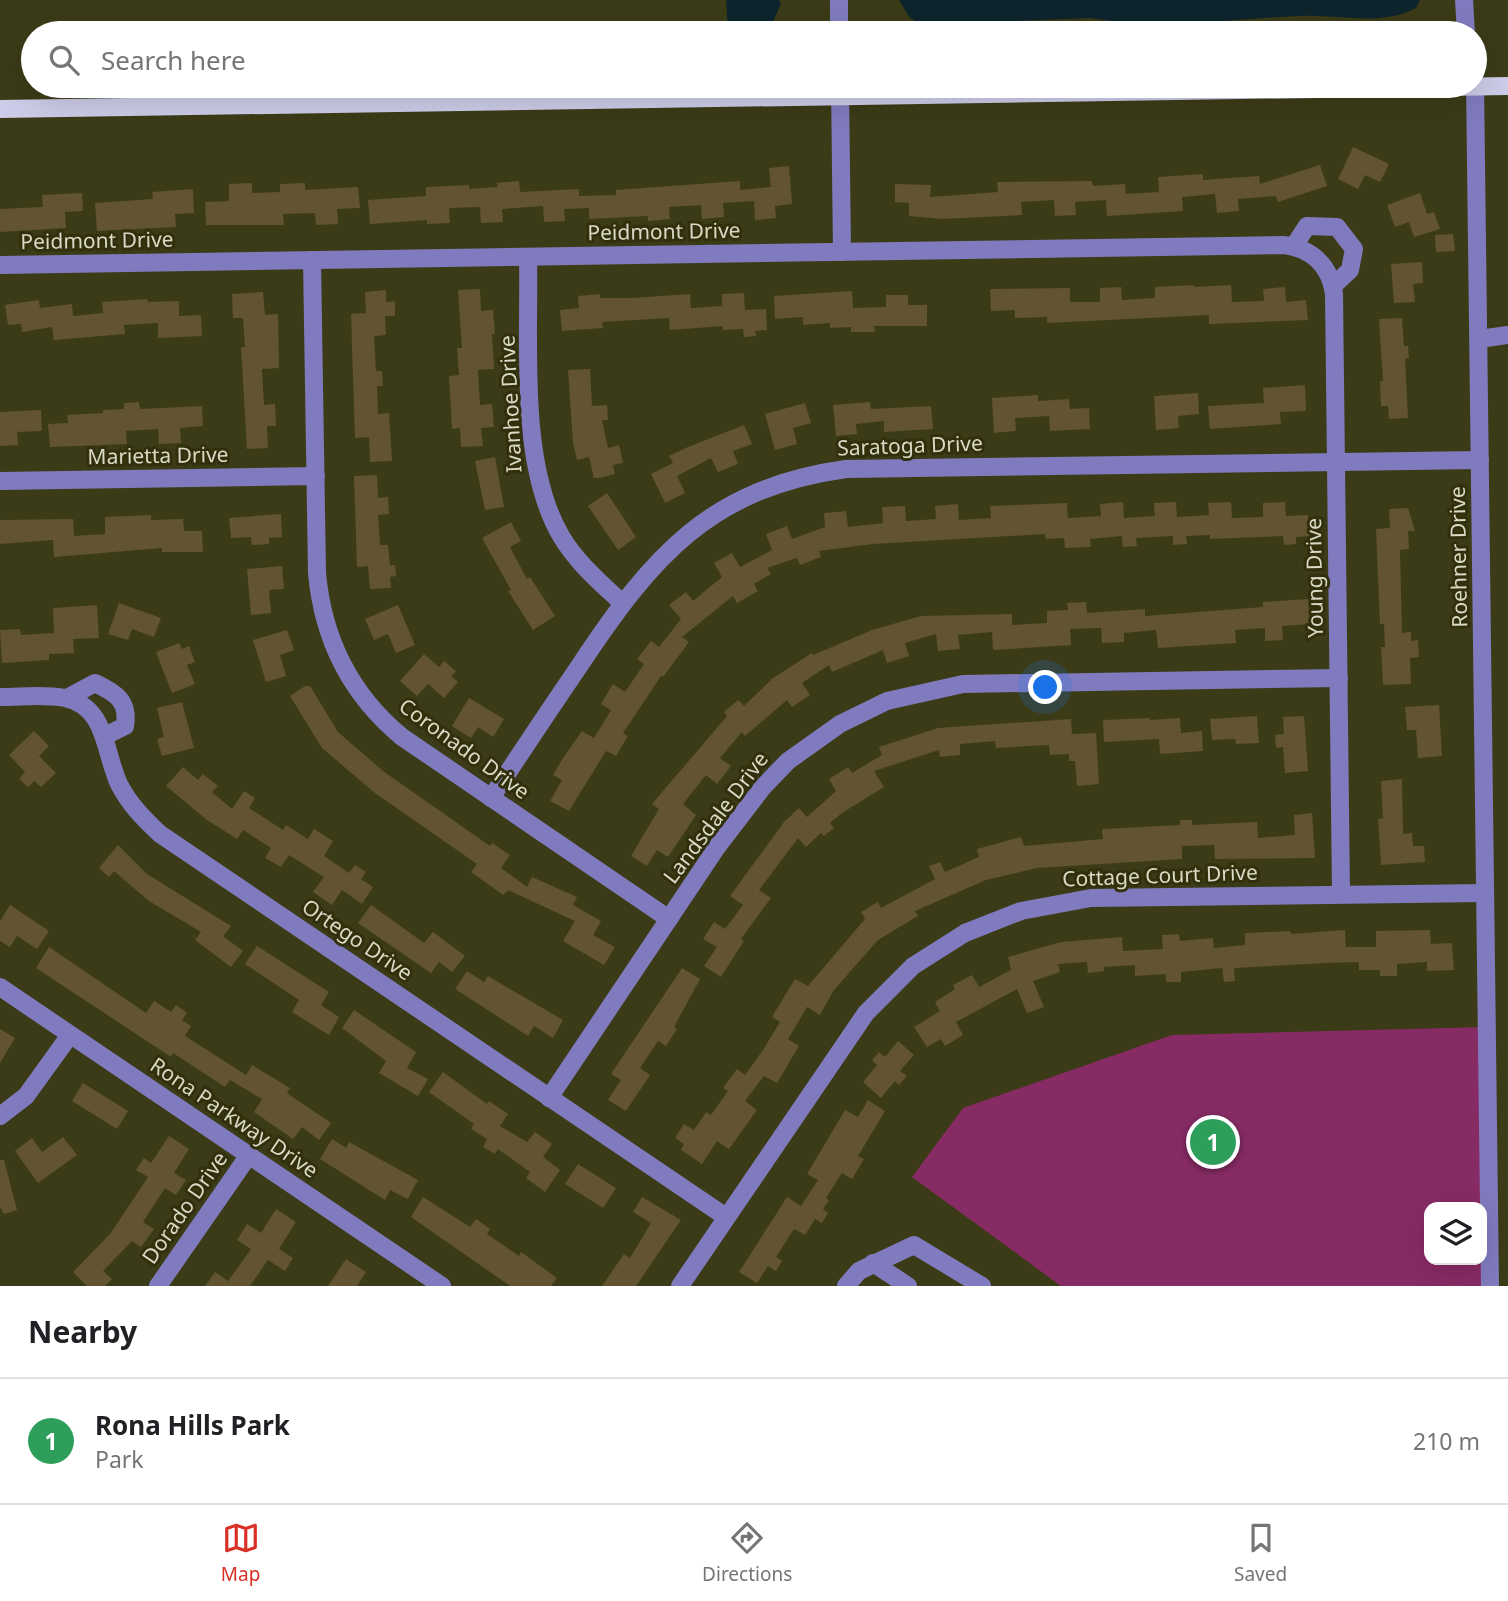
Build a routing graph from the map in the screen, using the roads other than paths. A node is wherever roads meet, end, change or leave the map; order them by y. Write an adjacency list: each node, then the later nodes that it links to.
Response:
1 (839, 0): 3 (street)
2 (1464, 0): 4 (street)
3 (839, 21)
4 (1465, 21)
5 (1487, 85): 6 (main road)
6 (1508, 86)
7 (544, 98): 10 (main road)
8 (840, 98): 12 (street)
9 (1476, 98): 18 (street, Roehner Drive)
10 (0, 109)
11 (1294, 246): 12 (street, Peidmont Drive); 16 (street, Young Drive); 16 (street)
12 (842, 252): 13 (street, Peidmont Drive)
13 (528, 257): 14 (street, Peidmont Drive); 23 (street, Ivanhoe Drive)
14 (312, 261): 15 (street, Peidmont Drive); 21 (street, Coronado Drive)
15 (0, 265)
16 (1333, 286): 20 (street, Young Drive)
17 (1508, 335): 18 (street)
18 (1479, 339): 19 (street, Roehner Drive)
19 (1480, 460): 20 (street, Saratoga Drive); 29 (street, Roehner Drive)
20 (1336, 461): 23 (street, Saratoga Drive); 24 (street, Young Drive)
21 (316, 476): 22 (street, Marietta Drive); 28 (street, Coronado Drive)
22 (0, 481)
23 (622, 603): 28 (street, Saratoga Drive)
24 (1339, 678): 30 (street, Young Drive); 31 (street, Landsdale Drive)
25 (0, 697): 26 (street)
26 (67, 698): 27 (street, Ortego Drive); 27 (street)
27 (105, 736): 34 (street, Ortego Drive)
28 (491, 798): 31 (street, Coronado Drive)
29 (1485, 893): 30 (street, Cottage Court Drive); 45 (street, Roehner Drive)
30 (1341, 894): 37 (street, Cottage Court Drive)
31 (669, 919): 34 (street, Landsdale Drive)
32 (0, 988): 33 (street, Rona Parkway Drive)
33 (70, 1035): 35 (street); 36 (street, Rona Parkway Drive)
34 (549, 1098): 37 (street, Ortego Drive)
35 (0, 1116)
36 (249, 1155): 39 (street, Rona Parkway Drive); 40 (street, Dorado Drive)
37 (726, 1217): 41 (street, Cottage Court Drive)
38 (873, 1263): 42 (street); 43 (street); 44 (street)
39 (430, 1283)
40 (158, 1286)
41 (680, 1286)
42 (846, 1286)
43 (908, 1286)
44 (982, 1286)
45 (1490, 1286)

